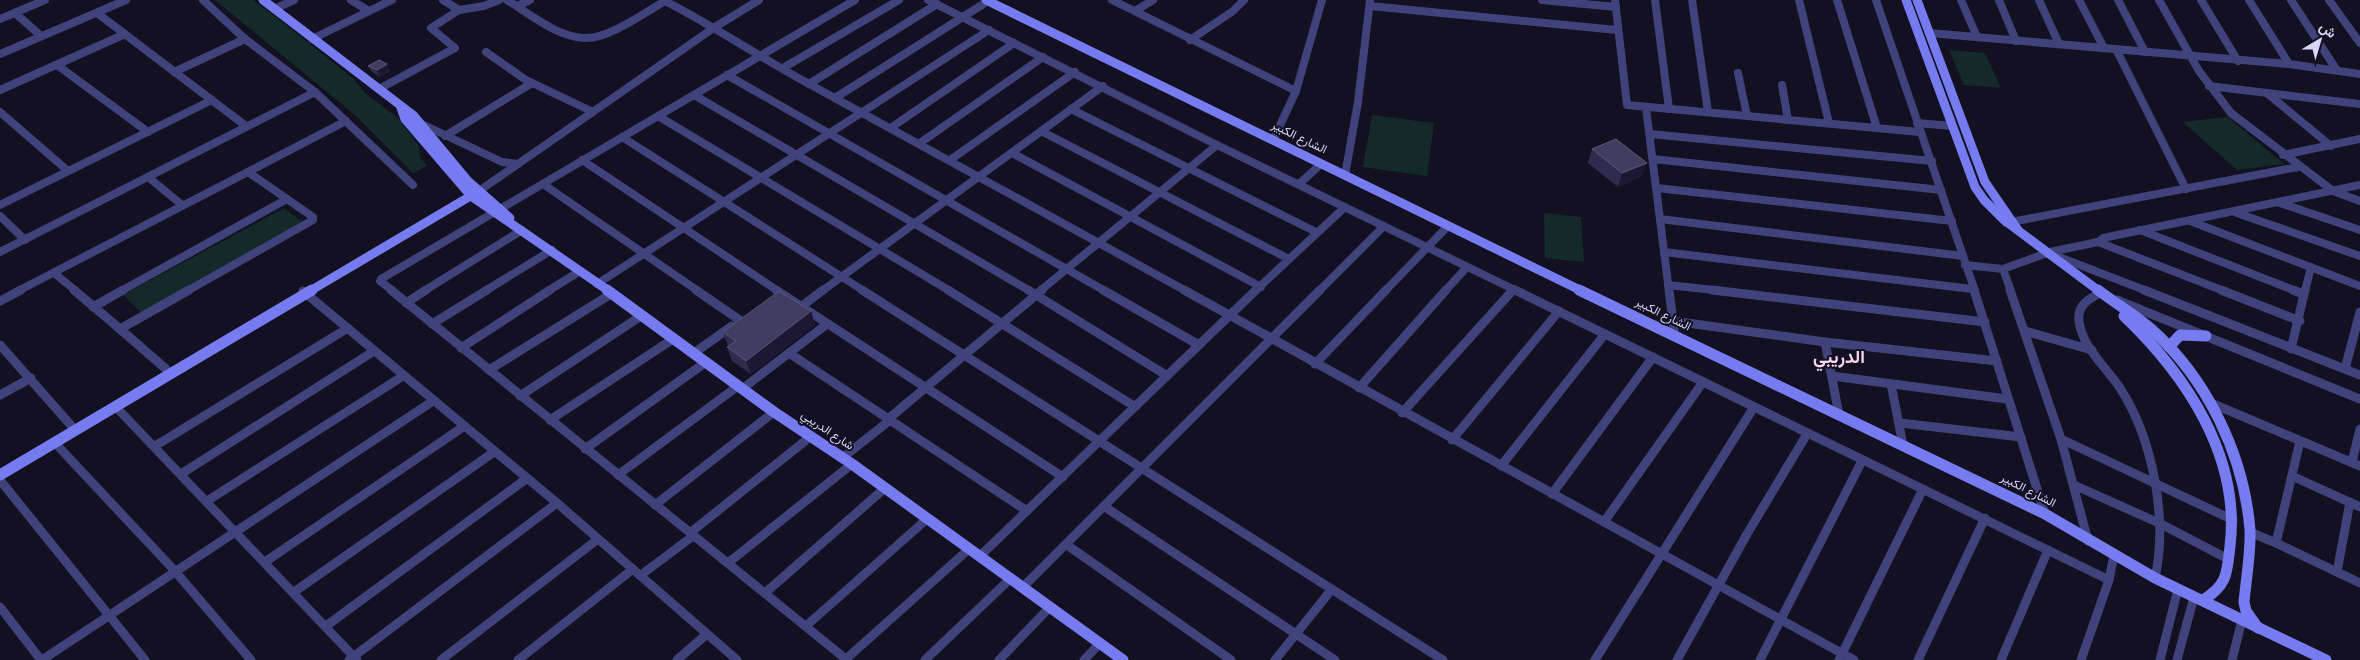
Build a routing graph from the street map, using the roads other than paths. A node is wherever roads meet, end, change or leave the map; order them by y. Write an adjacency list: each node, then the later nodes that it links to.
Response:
1 (45, 0): 48 (street)
2 (126, 0): 49 (street)
3 (203, 0): 59 (street)
4 (262, 0): 44 (street)
5 (294, 0): 44 (street)
6 (351, 0): 46 (street)
7 (392, 0): 46 (street)
8 (443, 0): 45 (street)
9 (499, 0): 45 (street)
10 (507, 0): 43 (street)
11 (530, 0): 43 (street)
12 (664, 0): 43 (street); 52 (street)
13 (759, 0): 52 (street)
14 (855, 0): 71 (street)
15 (899, 0): 77 (street)
16 (928, 0): 41 (street)
17 (987, 0): 50 (street); 125 (street, الشارع الكبير)
18 (1112, 0): 47 (street)
19 (1153, 0): 47 (street)
20 (1244, 0): 61 (street)
21 (1322, 0): 91 (street)
22 (1542, 0): 42 (street)
23 (1655, 0): 101 (street)
24 (1692, 0): 105 (street)
25 (1799, 0): 110 (street)
26 (1837, 0): 116 (street)
27 (1876, 0): 111 (street)
28 (1906, 0): 114 (street)
29 (1917, 0): 55 (street)
30 (1961, 0): 58 (street)
31 (1999, 0): 62 (street)
32 (2039, 0): 65 (street)
33 (2079, 0): 66 (street)
34 (2118, 0): 69 (street)
35 (2159, 0): 73 (street)
36 (2201, 0): 74 (street)
37 (2250, 0): 75 (street)
38 (2290, 0): 78 (street)
39 (2329, 0): 63 (street)
40 (1370, 3): 54 (street); 142 (street)
41 (937, 4): 50 (street); 85 (street)
42 (1615, 4): 54 (street)
43 (517, 6)
44 (274, 9): 60 (street)
45 (459, 10): 89 (street)
46 (369, 11): 60 (street)
47 (1135, 11): 61 (street)
48 (15, 12): 51 (street); 57 (street)
49 (97, 13): 56 (street); 57 (street)
50 (963, 17): 53 (street); 95 (street)
51 (0, 19)
52 (715, 27): 71 (street); 103 (street)
53 (989, 30): 64 (street); 104 (street)
54 (1618, 30): 99 (street)
55 (1929, 33): 58 (street); 175 (street)
56 (125, 34): 76 (street); 79 (street)
57 (41, 36): 70 (street)
58 (1977, 36): 62 (street)
59 (245, 39): 79 (street); 92 (street)
60 (312, 39): 89 (street)
61 (1190, 40): 91 (street)
62 (2016, 41): 65 (street)
63 (2360, 43)
64 (1014, 44): 72 (street); 115 (street)
65 (2059, 44): 66 (street)
66 (2104, 48): 67 (street)
67 (2116, 49): 69 (street); 152 (street)
68 (486, 52): 84 (street)
69 (2146, 52): 73 (street)
70 (0, 54)
71 (760, 56): 77 (street); 83 (street)
72 (1043, 57): 80 (street); 126 (street)
73 (2190, 57): 74 (street); 88 (street)
74 (2238, 61): 75 (street)
75 (2289, 64): 78 (street)
76 (57, 65): 90 (street); 118 (street)
77 (783, 68): 85 (street)
78 (2336, 69): 82 (street)
79 (174, 72): 96 (street)
80 (1075, 72): 87 (street); 134 (street)
81 (1738, 73): 107 (street)
82 (2360, 74)
83 (727, 75): 94 (street); 120 (street)
84 (532, 83): 103 (street); 122 (street)
85 (809, 84): 95 (street)
86 (1782, 85): 108 (street)
87 (1103, 86): 100 (street); 127 (street)
88 (2209, 86): 93 (street); 130 (street)
89 (378, 89): 98 (street)
90 (0, 90)
91 (1296, 91): 125 (street)
92 (315, 92): 109 (street); 113 (street)
93 (2268, 94): 97 (street); 128 (street)
94 (694, 95): 106 (street); 131 (street)
95 (835, 98): 104 (street)
96 (212, 100): 113 (street); 118 (street)
97 (2360, 104)
98 (401, 108): 112 (street); 155 (street)
99 (1646, 108): 101 (street); 121 (street)
100 (1071, 109): 117 (street); 139 (street)
101 (1668, 109): 105 (street)
102 (0, 112): 140 (street)
103 (593, 112): 136 (street)
104 (861, 112): 115 (street); 120 (street)
105 (1708, 112): 107 (street)
106 (658, 116): 123 (street); 145 (street)
107 (1747, 116): 108 (street)
108 (1788, 120): 110 (street)
109 (346, 121): 141 (street); 149 (street)
110 (1829, 123): 116 (street)
111 (1917, 123): 114 (street); 119 (street)
112 (422, 124): 122 (street); 155 (street)
113 (246, 126): 143 (street)
114 (1952, 126): 175 (street)
115 (892, 127): 126 (street)
116 (1877, 128): 119 (street)
117 (1041, 131): 129 (street); 156 (street)
118 (148, 132): 140 (street)
119 (1920, 132): 135 (street)
120 (830, 133): 131 (street); 158 (street)
121 (1650, 134): 132 (street); 135 (street)
122 (445, 136): 136 (street)
123 (622, 137): 133 (street); 160 (street)
124 (2360, 139): 128 (street)
125 (1273, 140): 137 (street, الشارع الكبير)
126 (920, 143): 134 (street)
127 (1217, 145): 139 (street); 148 (street)
128 (2330, 146): 130 (street)
129 (1012, 153): 144 (street); 168 (street)
130 (2283, 155): 138 (street)
131 (797, 156): 145 (street); 172 (street)
132 (1653, 159): 151 (street); 153 (street)
133 (582, 160): 147 (street); 177 (street)
134 (950, 160): 144 (street)
135 (1932, 161): 153 (street)
136 (518, 164): 146 (street)
137 (1322, 164): 142 (street, الشارع الكبير); 148 (street)
138 (2298, 167): 152 (street); 154 (street)
139 (1188, 168): 156 (street); 180 (street)
140 (68, 171): 162 (street)
141 (248, 172): 157 (street); 163 (street)
142 (1345, 175): 174 (street, الشارع الكبير)
143 (148, 177): 163 (street); 181 (street)
144 (980, 178): 158 (street); 182 (street)
145 (762, 179): 160 (street); 186 (street)
146 (488, 184): 155 (street)
147 (543, 184): 165 (street); 190 (street)
148 (1299, 184): 164 (street)
149 (413, 185)
150 (2360, 185): 154 (street)
151 (1657, 188): 169 (street); 170 (street)
152 (2186, 189): 175 (street)
153 (1941, 190): 170 (street)
154 (2333, 191): 159 (street); 161 (street)
155 (473, 192): 165 (street, شارع الدريبي); 207 (street)
156 (1160, 192): 168 (street); 192 (street)
157 (287, 199): 218 (street); 232 (street)
158 (946, 200): 172 (street); 196 (street)
159 (2360, 201)
160 (725, 202): 177 (street); 200 (street)
161 (2280, 202): 166 (street); 179 (street)
162 (0, 204)
163 (182, 204): 199 (street)
164 (1345, 207): 173 (street); 180 (street)
165 (497, 211): 176 (street, شارع الدريبي); 216 (street)
166 (2236, 212): 171 (street); 191 (street)
167 (0, 216): 181 (street)
168 (1131, 216): 182 (street); 204 (street)
169 (1660, 219): 188 (street); 193 (street)
170 (1952, 221): 193 (street)
171 (2189, 221): 178 (street); 195 (street)
172 (914, 224): 186 (street); 212 (street)
173 (1384, 226): 184 (street); 238 (street)
174 (1448, 226): 184 (street); 236 (street, الشارع الكبير)
175 (2016, 226): 189 (street)
176 (518, 228): 185 (street, شارع الدريبي); 216 (street)
177 (684, 228): 190 (street); 208 (street)
178 (2139, 230): 183 (street); 211 (street)
179 (2360, 230)
180 (1316, 232): 192 (street)
181 (25, 240): 187 (street)
182 (1098, 242): 196 (street); 223 (street)
183 (2098, 242): 189 (street); 226 (street)
184 (1428, 247): 194 (street); 253 (street)
185 (552, 250): 198 (street, شارع الدريبي); 228 (street)
186 (878, 250): 200 (street); 230 (street)
187 (0, 252)
188 (1664, 252): 202 (street); 206 (street)
189 (2050, 253): 197 (street); 209 (street); 244 (street)
190 (643, 254): 201 (street); 224 (street)
191 (2360, 256)
192 (1289, 259): 204 (street)
193 (1964, 261): 197 (street); 206 (street)
194 (1467, 267): 205 (street); 266 (street)
195 (2311, 267): 203 (street); 211 (street)
196 (1067, 269): 212 (street); 241 (street)
197 (2003, 269): 233 (street)
198 (580, 271): 201 (street, شارع الدريبي); 243 (street)
199 (54, 273): 214 (street); 218 (street)
200 (842, 276): 217 (street); 249 (street)
201 (598, 284): 210 (street, شارع الدريبي)
202 (1668, 285): 225 (street); 227 (street)
203 (2360, 286)
204 (1261, 287): 223 (street)
205 (1514, 289): 219 (street); 277 (street)
206 (1972, 289): 227 (street)
207 (304, 291): 231 (street); 254 (street); 274 (street)
208 (781, 292): 213 (street); 217 (street)
209 (2100, 293): 215 (street); 235 (street); 245 (street)
210 (611, 294): 222 (street, شارع الدريبي); 255 (street)
211 (2303, 294): 226 (street)
212 (1036, 295): 230 (street); 257 (street)
213 (773, 297)
214 (0, 301)
215 (2112, 301): 242 (street); 326 (street)
216 (406, 303): 228 (street)
217 (802, 306): 229 (street)
218 (93, 307): 232 (street)
219 (1559, 311): 234 (street); 290 (street)
220 (2360, 312): 256 (street)
221 (749, 315): 224 (street)
222 (642, 316): 237 (street, شارع الدريبي); 268 (street)
223 (1230, 316): 238 (street); 241 (street)
224 (741, 320): 247 (street)
225 (1673, 321): 236 (street); 239 (street)
226 (2300, 321): 244 (street)
227 (1985, 322): 251 (street)
228 (432, 324): 243 (street)
229 (827, 324): 248 (street); 265 (street)
230 (1004, 324): 249 (street); 273 (street)
231 (348, 328): 246 (street); 294 (street)
232 (120, 330): 254 (street)
233 (2025, 331): 245 (street); 288 (street)
234 (1605, 334): 250 (street); 301 (street)
235 (2206, 336): 242 (street); 270 (street)
236 (1675, 337): 278 (street, الشارع الكبير)
237 (673, 338): 247 (street, شارع الدريبي); 279 (street)
238 (1270, 339): 253 (street); 303 (street)
239 (1825, 342): 251 (street); 260 (street)
240 (0, 345): 261 (street)
241 (1199, 345): 257 (street)
242 (2169, 347): 272 (street)
243 (461, 348): 255 (street)
244 (2292, 349): 256 (street)
245 (2092, 350): 311 (street)
246 (374, 351): 259 (street); 304 (street)
247 (694, 353): 252 (street, شارع الدريبي)
248 (789, 353): 264 (street); 280 (street)
249 (966, 356): 265 (street); 289 (street)
250 (1653, 357): 262 (street); 315 (street)
251 (1997, 360): 269 (street)
252 (706, 362): 264 (street, شارع الدريبي); 295 (street)
253 (1315, 364): 266 (street)
254 (166, 369): 283 (street)
255 (489, 370): 268 (street)
256 (2345, 370): 258 (street)
257 (1166, 375): 273 (street)
258 (2360, 375)
259 (403, 376): 271 (street); 316 (street)
260 (1832, 376): 263 (street); 278 (street)
261 (31, 378): 267 (street); 283 (street)
262 (1703, 382): 275 (street); 327 (street)
263 (1891, 384): 269 (street); 281 (street)
264 (740, 387): 276 (street, شارع الدريبي); 306 (street)
265 (925, 388): 280 (street); 308 (street)
266 (1359, 388): 277 (street)
267 (0, 395)
268 (520, 396): 279 (street)
269 (2008, 399): 287 (street)
270 (2360, 400)
271 (433, 401): 282 (street); 329 (street)
272 (2211, 403): 291 (street); 330 (street)
273 (1134, 406): 289 (street)
274 (116, 407): 283 (street); 294 (street)
275 (1754, 407): 285 (street); 338 (street)
276 (774, 412): 286 (street, شارع الدريبي); 319 (street)
277 (1402, 413): 290 (street)
278 (1838, 415): 293 (street, الشارع الكبير)
279 (550, 420): 295 (street)
280 (888, 420): 297 (street); 322 (street)
281 (1900, 422): 287 (street); 293 (street)
282 (463, 426): 296 (street); 342 (street)
283 (73, 428): 292 (street); 302 (street)
284 (2360, 429): 300 (street)
285 (1807, 434): 298 (street); 351 (street)
286 (810, 437): 297 (street, شارع الدريبي); 331 (street)
287 (2021, 437): 323 (street)
288 (2061, 439): 311 (street); 312 (street)
289 (1098, 440): 303 (street); 308 (street)
290 (1452, 440): 301 (street)
291 (2300, 441): 300 (street); 307 (street)
292 (55, 443): 305 (street); 344 (street)
293 (1903, 445): 323 (street, الشارع الكبير)
294 (155, 446): 304 (street)
295 (584, 448): 306 (street)
296 (494, 452): 309 (street); 355 (street)
297 (842, 458): 299 (street, شارع الدريبي)
298 (1862, 461): 314 (street); 361 (street)
299 (852, 464): 313 (street, شارع الدريبي); 343 (street)
300 (2356, 464)
301 (1501, 466): 315 (street)
302 (0, 467)
303 (1142, 468): 320 (street); 354 (street)
304 (181, 474): 316 (street)
305 (0, 475)
306 (618, 475): 319 (street)
307 (2292, 476): 317 (street); 334 (street)
308 (1063, 477): 322 (street)
309 (526, 479): 318 (street); 363 (street)
310 (0, 480): 360 (street)
311 (2153, 482): 326 (street); 328 (street)
312 (2074, 485): 328 (street); 333 (street)
313 (884, 488): 325 (street, شارع الدريبي); 356 (street)
314 (1923, 488): 324 (street); 370 (street)
315 (1552, 494): 327 (street)
316 (206, 501): 329 (street)
317 (2350, 502): 321 (street); 346 (street)
318 (557, 503): 332 (street); 371 (street)
319 (655, 504): 331 (street)
320 (1105, 507): 335 (street); 367 (street)
321 (2360, 507)
322 (1028, 511): 340 (street)
323 (2045, 514): 333 (street, الشارع الكبير)
324 (1985, 518): 337 (street); 392 (street)
325 (927, 519): 336 (street, شارع الدريبي); 364 (street)
326 (2233, 520): 341 (street)
327 (1604, 522): 338 (street)
328 (2161, 524): 341 (street); 348 (street)
329 (236, 531): 342 (street); 344 (street)
330 (2250, 532): 334 (street); 365 (street)
331 (692, 534): 343 (street); 345 (street)
332 (598, 540): 345 (street); 375 (street)
333 (2088, 541): 339 (street, الشارع الكبير)
334 (2276, 543): 346 (street)
335 (1067, 545): 352 (street); 384 (street)
336 (970, 549): 340 (street, شارع الدريبي); 379 (street)
337 (2048, 550): 349 (street); 393 (street)
338 (1662, 554): 351 (street); 388 (street)
339 (2114, 555): 348 (street, الشارع الكبير); 349 (street)
340 (980, 556): 347 (street, شارع الدريبي)
341 (2228, 559): 357 (street)
342 (265, 562): 355 (street)
343 (728, 563): 356 (street)
344 (174, 570): 360 (street); 374 (street)
345 (637, 572): 366 (street); 376 (street)
346 (2337, 572): 350 (street)
347 (1010, 578): 352 (street, شارع الدريبي); 380 (street)
348 (2156, 578): 353 (street, الشارع الكبير)
349 (2109, 580): 394 (street)
350 (2360, 583)
351 (1719, 586): 361 (street); 389 (street)
352 (1023, 587): 359 (street, شارع الدريبي)
353 (2178, 588): 357 (street, الشارع الكبير); 395 (street)
354 (1332, 589): 367 (street); 387 (street)
355 (294, 592): 363 (street)
356 (764, 593): 364 (street)
357 (2199, 599): 362 (street, الشارع الكبير); 396 (street)
358 (0, 607): 372 (street)
359 (1050, 607): 368 (street, شارع الدريبي); 381 (street)
360 (108, 615): 372 (street); 373 (street)
361 (1780, 620): 370 (street); 390 (street)
362 (2242, 620): 365 (street, الشارع الكبير); 397 (street)
363 (326, 626): 371 (street)
364 (806, 626): 379 (street)
365 (2259, 628): 369 (street, الشارع الكبير)
366 (707, 634): 377 (street); 378 (street)
367 (1295, 635): 385 (street); 386 (street)
368 (1100, 643): 382 (street); 383 (street, شارع الدريبي)
369 (2310, 656): 398 (street, الشارع الكبير)
370 (1840, 657): 391 (street)
371 (353, 659)
372 (42, 660)
373 (145, 660)
374 (251, 660)
375 (441, 660)
376 (518, 660)
377 (677, 660)
378 (737, 660)
379 (846, 660)
380 (926, 660)
381 (999, 660)
382 (1084, 660)
383 (1123, 660)
384 (1231, 660)
385 (1275, 660)
386 (1334, 660)
387 (1443, 660)
388 (1595, 660)
389 (1677, 660)
390 (1760, 660)
391 (1854, 660)
392 (1918, 660)
393 (2002, 660)
394 (2081, 660)
395 (2160, 660)
396 (2177, 660)
397 (2232, 660)
398 (2326, 660)

